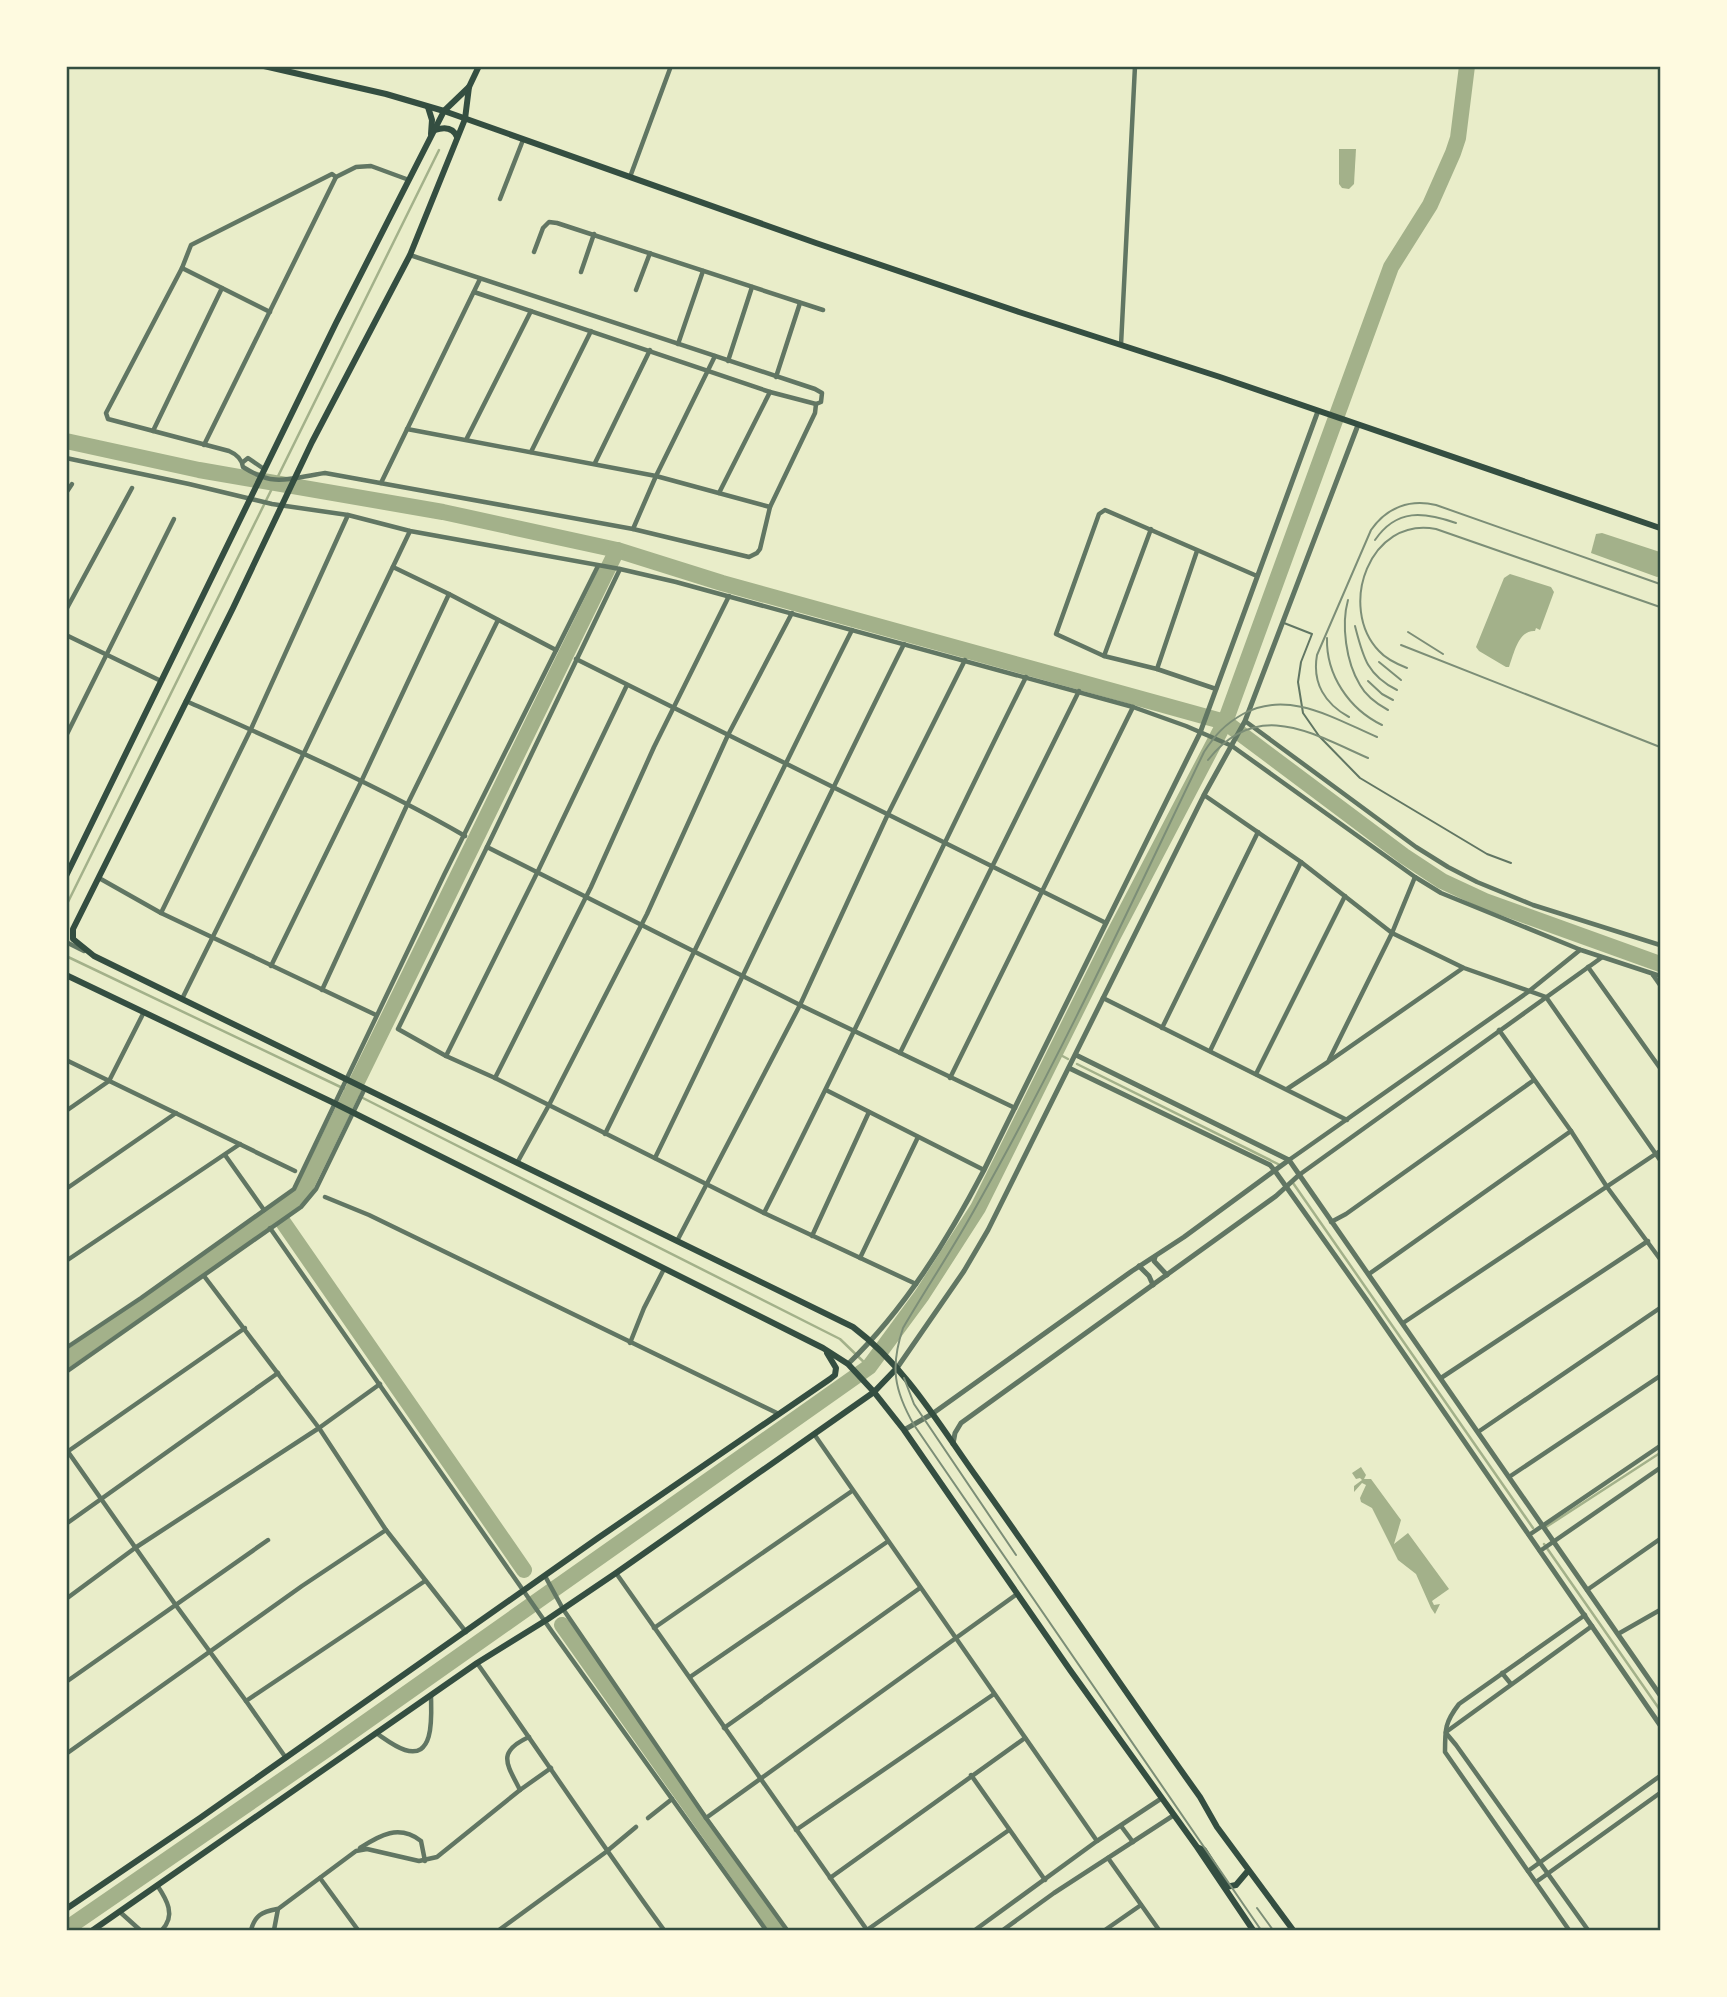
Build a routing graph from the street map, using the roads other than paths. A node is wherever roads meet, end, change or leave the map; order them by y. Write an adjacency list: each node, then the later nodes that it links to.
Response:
1 (264, 66): 6 (main road)
2 (479, 66): 5 (main road)
3 (671, 66): 14 (street)
4 (1135, 66): 35 (street)
5 (469, 88): 7 (main road); 8 (main road)
6 (428, 107): 7 (main road); 12 (main road)
7 (444, 111): 8 (main road); 9 (main road)
8 (465, 119): 10 (main road); 11 (main road)
9 (435, 130): 10 (main road); 12 (main road)
10 (457, 137): 20 (main road)
11 (523, 140): 14 (main road); 16 (street)
12 (429, 143): 15 (main road)
13 (336, 177): 15 (street); 21 (street); 32 (street)
14 (630, 178): 35 (main road)
15 (410, 180): 53 (main road)
16 (500, 199)
17 (594, 234): 18 (street); 19 (street); 23 (street)
18 (534, 252)
19 (650, 253): 22 (street); 27 (street)
20 (410, 256): 24 (street); 56 (main road)
21 (182, 268): 26 (street); 46 (street)
22 (703, 271): 25 (street); 34 (street)
23 (581, 272)
24 (480, 279): 28 (street); 34 (street)
25 (752, 287): 29 (street); 38 (street)
26 (222, 288): 32 (street); 46 (street)
27 (636, 290)
28 (474, 292): 31 (street); 45 (street)
29 (800, 303): 30 (street); 40 (street)
30 (823, 310)
31 (531, 311): 33 (street); 47 (street)
32 (270, 312): 48 (street)
33 (590, 331): 36 (street); 49 (street)
34 (678, 344): 37 (street)
35 (1121, 345): 43 (main road)
36 (650, 350): 39 (street); 52 (street)
37 (715, 356): 38 (street); 39 (street)
38 (728, 361): 40 (street)
39 (708, 370): 41 (street); 54 (street)
40 (775, 377): 42 (street)
41 (770, 391): 42 (street); 61 (street)
42 (816, 404): 64 (street)
43 (1320, 411): 44 (main road); 75 (street)
44 (1355, 423): 68 (main road); 81 (street)
45 (407, 429): 47 (street); 57 (street)
46 (153, 431): 48 (street)
47 (467, 439): 49 (street)
48 (204, 444): 51 (street)
49 (531, 452): 52 (street)
50 (66, 458): 62 (street)
51 (243, 462): 53 (street); 55 (street)
52 (595, 463): 54 (street)
53 (264, 469): 55 (main road)
54 (656, 476): 61 (street); 67 (street)
55 (260, 478): 56 (street); 62 (main road)
56 (293, 482): 57 (street); 63 (main road)
57 (381, 483): 67 (street)
58 (72, 484): 60 (street)
59 (132, 488): 78 (street)
60 (66, 494)
61 (719, 494): 64 (street)
62 (252, 496): 63 (street); 92 (main road)
63 (284, 503): 65 (street); 96 (main road)
64 (770, 507): 67 (street)
65 (348, 515): 70 (street); 100 (street)
66 (174, 519): 86 (street)
67 (633, 528)
68 (1661, 528)
69 (1151, 529): 71 (street); 87 (street); 87 (street)
70 (410, 531): 72 (street); 73 (street)
71 (1197, 551): 75 (street); 90 (street)
72 (599, 566): 74 (street); 85 (street)
73 (393, 567): 76 (street); 105 (street)
74 (619, 569): 77 (street); 88 (street)
75 (1257, 576): 94 (street)
76 (449, 594): 80 (street); 107 (street)
77 (729, 596): 79 (street); 98 (street)
78 (66, 610)
79 (792, 613): 82 (street); 102 (street)
80 (498, 620): 85 (street); 110 (street)
81 (1283, 623): 99 (street); 117 (lane)
82 (852, 630): 84 (street); 106 (street)
83 (66, 635): 86 (street)
84 (904, 644): 89 (street); 108 (street)
85 (556, 650): 113 (street)
86 (107, 655): 92 (street); 103 (street)
87 (1104, 656): 90 (street)
88 (576, 659): 93 (street); 115 (street)
89 (965, 660): 91 (street); 111 (street)
90 (1157, 669): 94 (street)
91 (1026, 677): 95 (street); 114 (street)
92 (161, 681): 118 (main road)
93 (627, 685): 98 (street); 120 (street)
94 (1216, 689): 101 (street)
95 (1079, 691): 97 (street); 119 (street)
96 (186, 701): 100 (street); 123 (main road)
97 (1133, 707): 101 (street); 124 (street)
98 (673, 708): 102 (street); 125 (street)
99 (1245, 721): 104 (street); 134 (street)
100 (251, 729): 105 (street); 127 (street)
101 (1202, 733): 104 (street); 128 (street)
102 (728, 735): 106 (street); 129 (street)
103 (66, 736)
104 (1233, 744): 109 (street); 122 (street)
105 (304, 753): 107 (street); 132 (street)
106 (785, 763): 108 (street); 136 (street)
107 (361, 782): 110 (street); 139 (street)
108 (833, 787): 111 (street); 144 (street)
109 (1204, 795): 112 (street); 150 (street)
110 (408, 803): 113 (street); 147 (street)
111 (888, 814): 114 (street); 152 (street)
112 (1258, 832): 116 (street); 155 (street)
113 (465, 836): 154 (street)
114 (944, 842): 119 (street); 157 (street)
115 (487, 847): 120 (street); 161 (street)
116 (1301, 862): 126 (street); 158 (street)
117 (1511, 863)
118 (69, 865): 121 (main road)
119 (992, 866): 124 (street); 159 (street)
120 (538, 871): 125 (street); 161 (street)
121 (66, 876)
122 (1415, 877): 131 (street); 135 (street)
123 (99, 878): 127 (street); 130 (main road)
124 (1042, 891): 128 (street); 168 (street)
125 (586, 896): 129 (street); 167 (street)
126 (1345, 896): 131 (street); 166 (street)
127 (161, 913): 132 (street)
128 (1106, 923): 177 (street)
129 (642, 924): 136 (street); 176 (street)
130 (69, 931): 137 (main road)
131 (1392, 933): 141 (street); 163 (street)
132 (214, 938): 139 (street); 151 (street)
133 (67, 943): 137 (street)
134 (1661, 945)
135 (1581, 950): 138 (street); 148 (street)
136 (695, 952): 144 (street); 184 (street)
137 (94, 956): 151 (main road)
138 (1601, 957): 140 (street); 142 (street)
139 (271, 966): 147 (street)
140 (1588, 967): 149 (street); 165 (street)
141 (1464, 968): 148 (street); 163 (street)
142 (1652, 973): 145 (street); 146 (street)
143 (66, 975): 153 (main road)
144 (743, 976): 152 (street); 189 (street)
145 (1661, 976)
146 (1661, 985)
147 (321, 990): 154 (street)
148 (1528, 992): 149 (street); 182 (street)
149 (1546, 997): 156 (street); 187 (street)
150 (1103, 998): 155 (street); 160 (street)
151 (182, 999): 171 (main road)
152 (800, 1005): 157 (street); 197 (street)
153 (144, 1012): 170 (street); 175 (main road)
154 (376, 1015): 171 (street)
155 (1162, 1028): 158 (street)
156 (1499, 1030): 169 (street); 196 (street)
157 (855, 1031): 159 (street); 174 (street)
158 (1210, 1051): 166 (street)
159 (900, 1053): 168 (street)
160 (1076, 1055): 164 (street); 190 (street)
161 (446, 1056): 167 (street)
162 (66, 1060): 170 (street)
163 (1328, 1062): 173 (street)
164 (1069, 1068): 195 (street); 228 (street)
165 (1661, 1068)
166 (1256, 1074): 173 (street)
167 (495, 1078): 176 (street)
168 (950, 1078): 177 (street)
169 (1534, 1080): 183 (street); 204 (street)
170 (109, 1081): 178 (street); 181 (street)
171 (346, 1081): 172 (main road); 175 (street)
172 (363, 1089): 179 (street); 192 (main road)
173 (1286, 1089): 182 (street)
174 (826, 1090): 180 (street); 203 (street)
175 (335, 1102): 179 (main road); 202 (street)
176 (549, 1105): 184 (street); 192 (street)
177 (1015, 1108): 193 (street)
178 (66, 1111)
179 (351, 1111): 205 (street); 214 (main road)
180 (869, 1112): 185 (street); 206 (street)
181 (176, 1113): 186 (street); 200 (street)
182 (1347, 1120): 190 (street)
183 (1571, 1131): 199 (street); 215 (street)
184 (605, 1134): 189 (street)
185 (918, 1137): 193 (street); 210 (street)
186 (240, 1144): 188 (street); 194 (street)
187 (1658, 1152): 191 (street); 199 (street)
188 (225, 1155): 202 (street); 212 (street)
189 (655, 1158): 197 (street)
190 (1289, 1160): 195 (street); 196 (street)
191 (1661, 1160)
192 (517, 1163): 207 (main road)
193 (984, 1170): 218 (street)
194 (295, 1171)
195 (1275, 1171): 198 (street); 209 (street)
196 (1299, 1175): 198 (street); 204 (street)
197 (706, 1185): 203 (street); 207 (street)
198 (1287, 1186): 216 (street); 251 (street)
199 (1608, 1187): 208 (street); 221 (street)
200 (66, 1189)
201 (325, 1197): 224 (street)
202 (264, 1210): 225 (street)
203 (764, 1213): 206 (street)
204 (1331, 1222): 215 (street)
205 (272, 1227): 217 (street); 233 (street)
206 (812, 1236): 210 (street)
207 (677, 1241): 223 (main road)
208 (1648, 1241): 211 (street); 232 (street)
209 (1155, 1257): 213 (street); 216 (street)
210 (859, 1258): 218 (street)
211 (1661, 1259)
212 (66, 1261)
213 (1139, 1266): 219 (street); 236 (street)
214 (664, 1269): 224 (street); 226 (main road)
215 (1368, 1273): 221 (street)
216 (1167, 1275): 219 (street)
217 (204, 1276): 222 (street); 229 (street)
218 (915, 1284): 223 (street)
219 (1153, 1285): 241 (street)
220 (1661, 1308): 239 (street)
221 (1402, 1323): 232 (street)
222 (245, 1328): 230 (street); 243 (street)
223 (873, 1342): 227 (street); 228 (main road)
224 (630, 1343): 235 (street)
225 (66, 1348)
226 (822, 1348): 227 (main road); 235 (main road)
227 (850, 1362): 234 (main road)
228 (897, 1368): 234 (main road); 236 (main road)
229 (66, 1372)
230 (278, 1373): 237 (street); 247 (street)
231 (1661, 1376): 245 (street)
232 (1441, 1378): 239 (street)
233 (380, 1384): 237 (street); 263 (street)
234 (874, 1392): 238 (main road); 240 (main road)
235 (779, 1414): 259 (main road)
236 (932, 1414): 238 (street); 241 (main road)
237 (319, 1428): 250 (street); 256 (street)
238 (904, 1430): 264 (main road)
239 (1478, 1432): 245 (street)
240 (813, 1434): 246 (street); 258 (main road)
241 (953, 1444): 307 (main road)
242 (1661, 1446): 249 (street)
243 (67, 1451): 247 (street)
244 (1661, 1468): 255 (street)
245 (1509, 1478): 249 (street)
246 (852, 1491): 254 (street); 272 (street)
247 (101, 1500): 248 (street); 256 (street)
248 (66, 1524)
249 (1543, 1525): 251 (street); 255 (street)
250 (386, 1530): 260 (street); 276 (street)
251 (1529, 1535): 257 (street)
252 (1661, 1539): 262 (street)
253 (268, 1540): 266 (street)
254 (887, 1542): 261 (street); 279 (street)
255 (1553, 1543): 257 (street); 262 (street)
256 (135, 1548): 265 (street); 266 (street)
257 (1541, 1550): 269 (street)
258 (616, 1573): 267 (main road); 272 (street)
259 (545, 1578): 263 (main road); 267 (street)
260 (425, 1581): 273 (street); 286 (street)
261 (920, 1588): 275 (street); 288 (street)
262 (1587, 1590): 274 (street)
263 (526, 1591): 270 (street); 273 (main road)
264 (1017, 1594): 275 (street); 302 (main road)
265 (66, 1599)
266 (175, 1604): 276 (street); 280 (street)
267 (561, 1607): 270 (main road); 305 (street)
268 (1661, 1610): 274 (street)
269 (1585, 1615): 271 (street); 278 (street)
270 (545, 1619): 277 (main road); 301 (street)
271 (1592, 1626): 281 (street); 287 (street)
272 (654, 1628): 279 (street)
273 (466, 1632): 294 (main road)
274 (1618, 1634): 282 (street)
275 (957, 1639): 283 (street); 298 (street)
276 (210, 1651): 286 (street); 293 (street)
277 (477, 1663): 284 (main road); 291 (street)
278 (1502, 1673): 281 (street); 289 (street)
279 (690, 1677): 288 (street)
280 (66, 1682)
281 (1511, 1684): 289 (street)
282 (1658, 1685): 285 (street)
283 (994, 1694): 292 (street); 309 (street)
284 (431, 1695): 290 (main road); 290 (street)
285 (1661, 1695)
286 (246, 1701): 294 (street)
287 (1661, 1725)
288 (724, 1728): 298 (street)
289 (1445, 1732): 318 (street); 319 (street)
290 (376, 1733): 327 (main road)
291 (529, 1737): 295 (street); 299 (street)
292 (1025, 1738): 296 (street); 311 (street)
293 (66, 1754)
294 (286, 1758): 331 (main road)
295 (551, 1768): 299 (street); 315 (street)
296 (971, 1775): 310 (street); 323 (street)
297 (1661, 1776): 318 (street)
298 (760, 1780): 305 (street); 309 (street)
299 (520, 1790): 317 (street)
300 (1661, 1793): 321 (street)
301 (672, 1798): 304 (street); 342 (street)
302 (1162, 1798): 303 (main road); 306 (street)
303 (1174, 1815): 312 (street); 313 (main road)
304 (648, 1818)
305 (706, 1818): 343 (street)
306 (1121, 1826): 311 (street); 312 (street)
307 (1217, 1826): 320 (main road); 325 (main road)
308 (636, 1827): 315 (street)
309 (796, 1830): 323 (street)
310 (1009, 1830): 324 (street); 344 (street)
311 (1097, 1842): 324 (street)
312 (1133, 1842): 316 (street)
313 (1197, 1847): 328 (main road); 329 (main road)
314 (356, 1851): 317 (street); 317 (street); 322 (street)
315 (606, 1852): 340 (street); 341 (street)
316 (1108, 1858): 330 (street); 346 (street)
317 (425, 1861)
318 (1540, 1863): 319 (street); 321 (street)
319 (1528, 1871): 326 (street)
320 (1247, 1872): 325 (main road); 328 (main road)
321 (1547, 1873): 326 (street); 352 (street)
322 (320, 1878): 332 (street); 339 (street)
323 (830, 1878): 344 (street)
324 (1045, 1880): 345 (street)
325 (1256, 1880): 350 (main road)
326 (1536, 1882): 351 (street)
327 (157, 1885): 333 (main road); 336 (street)
328 (1226, 1886): 329 (main road)
329 (1229, 1896): 349 (main road)
330 (1141, 1905): 347 (street); 348 (street)
331 (66, 1909)
332 (278, 1909): 337 (street); 338 (street)
333 (120, 1912): 334 (main road); 335 (street)
334 (93, 1930)
335 (139, 1930)
336 (162, 1930)
337 (251, 1930)
338 (274, 1930)
339 (358, 1930)
340 (499, 1930)
341 (664, 1930)
342 (766, 1930)
343 (787, 1930)
344 (867, 1930)
345 (975, 1930)
346 (1003, 1930)
347 (1105, 1930)
348 (1159, 1930)
349 (1253, 1930)
350 (1293, 1930)
351 (1569, 1930)
352 (1588, 1930)

